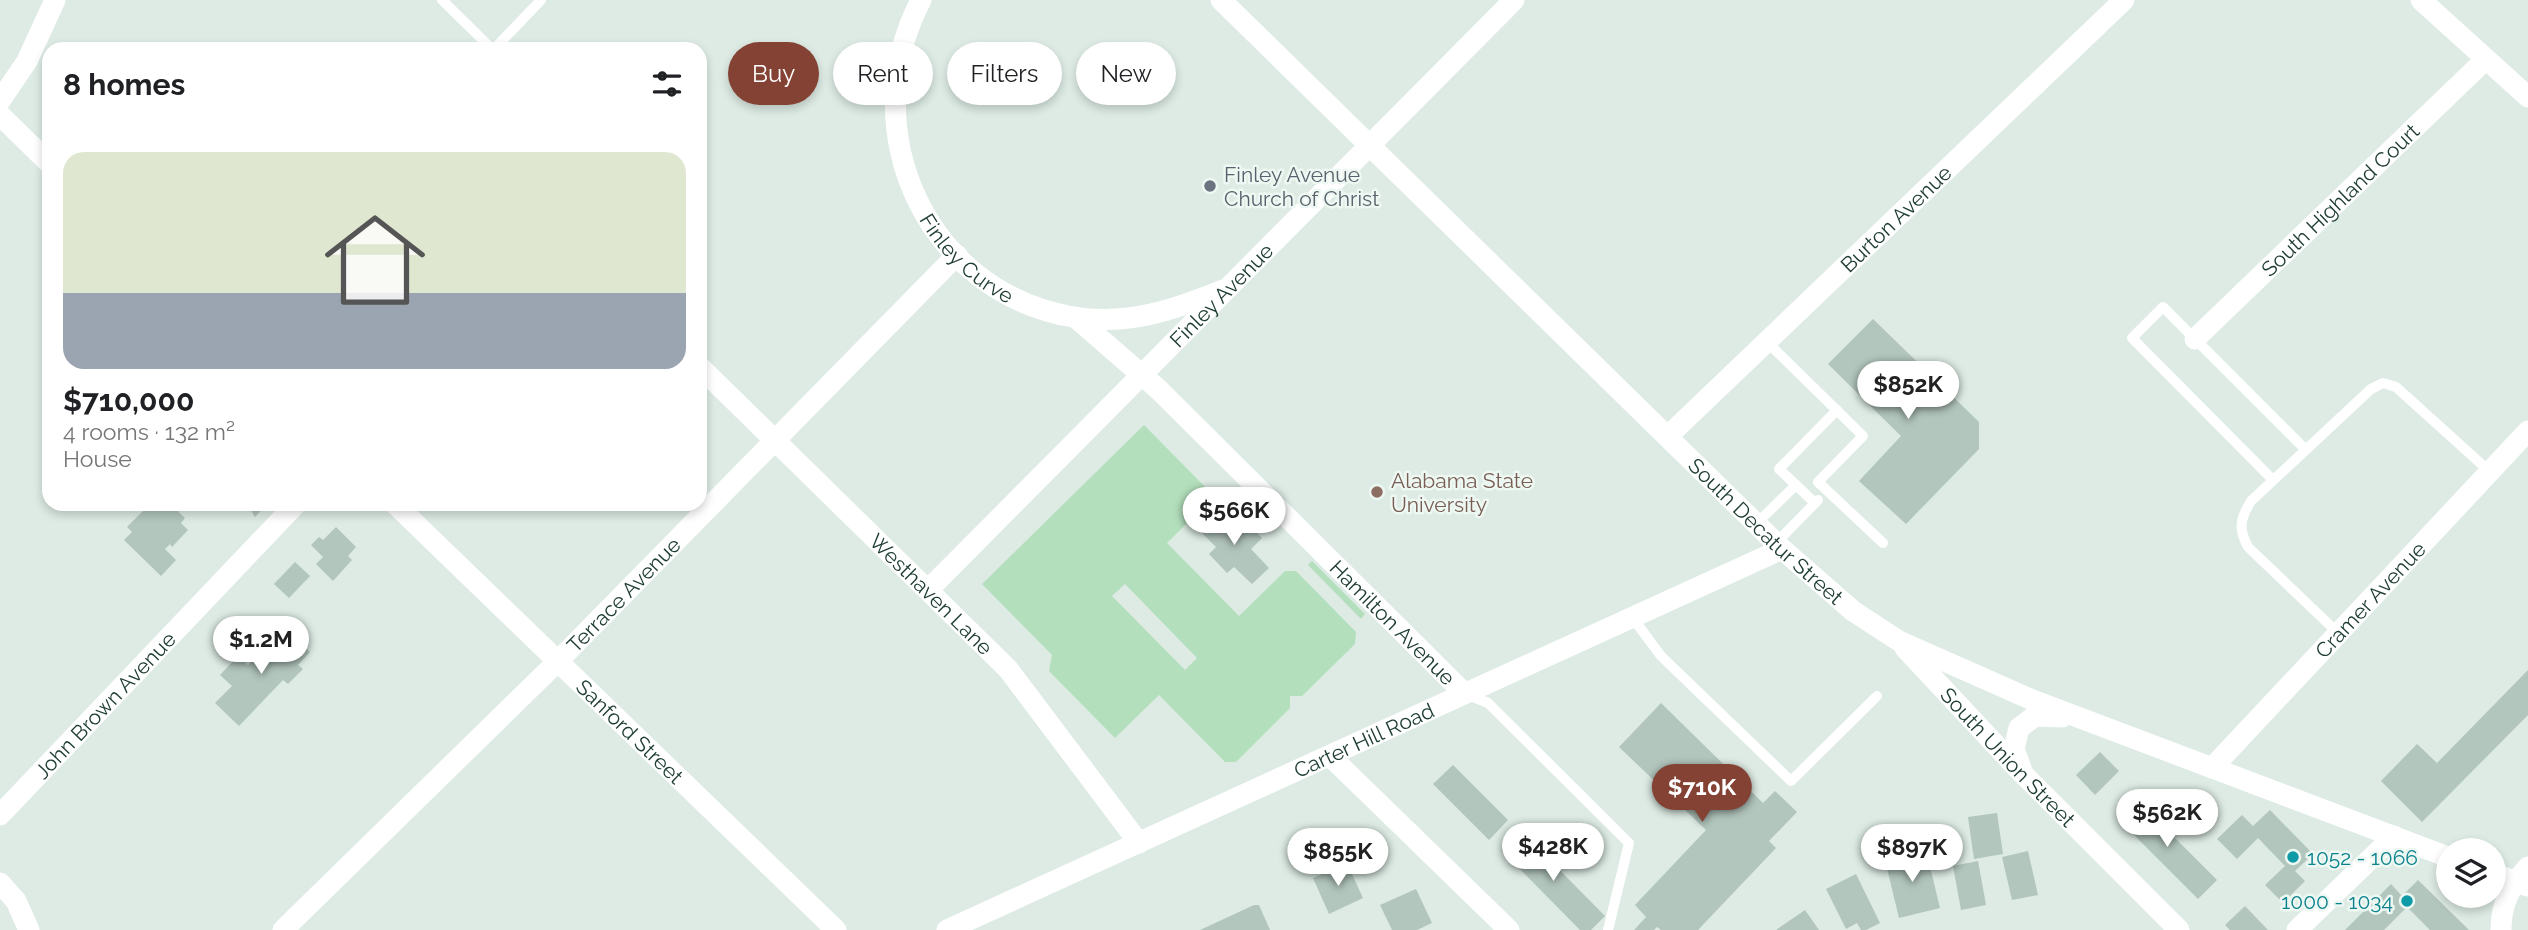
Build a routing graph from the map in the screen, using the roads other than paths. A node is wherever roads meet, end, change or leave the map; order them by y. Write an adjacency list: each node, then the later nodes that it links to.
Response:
1 (55, 0): 13 (street)
2 (442, 0): 9 (lane)
3 (541, 0): 10 (lane)
4 (921, 0): 17 (street, Finley Curve)
5 (1221, 0): 15 (street, South Decatur Street)
6 (1514, 0): 15 (street, Finley Avenue)
7 (2124, 0): 21 (street, Burton Avenue)
8 (2421, 0): 11 (street)
9 (486, 42)
10 (500, 42)
11 (2486, 59): 12 (street); 20 (street, South Highland Court)
12 (2528, 97)
13 (0, 101)
14 (0, 115): 16 (street)
15 (1371, 148): 18 (street, Finley Avenue); 26 (street, South Decatur Street)
16 (42, 156)
17 (957, 255): 19 (street, Finley Curve); 27 (street, Terrace Avenue)
18 (1232, 287): 19 (street, Finley Curve); 23 (street, Finley Avenue)
19 (1075, 317): 23 (street, Hamilton Avenue)
20 (2194, 338): 28 (lane); 30 (lane)
21 (1766, 341): 24 (lane); 26 (street, Burton Avenue)
22 (707, 374): 27 (street, Westhaven Lane)
23 (1142, 376): 41 (street, Finley Avenue); 46 (street, Hamilton Avenue)
24 (1837, 410): 31 (lane); 32 (lane)
25 (2528, 431): 29 (street, Cramer Avenue)
26 (1668, 436): 38 (street, South Decatur Street)
27 (775, 440): 34 (street, Terrace Avenue); 41 (street, Westhaven Lane)
28 (2306, 450): 29 (lane); 30 (lane)
29 (2488, 470): 43 (street, Cramer Avenue)
30 (2273, 480): 43 (lane)
31 (1796, 485): 33 (lane); 38 (lane)
32 (1827, 490): 33 (lane); 39 (lane)
33 (1815, 503): 40 (lane)
34 (707, 509)
35 (289, 511): 52 (street, John Brown Avenue)
36 (402, 511): 45 (street, Sanford Street)
37 (705, 511): 45 (street, Terrace Avenue)
38 (1756, 524): 40 (street, South Decatur Street)
39 (1883, 543)
40 (1779, 546): 42 (street, Carter Hill Road); 44 (street, South Decatur Street)
41 (928, 590): 54 (street, Westhaven Lane)
42 (1632, 617): 46 (street, Carter Hill Road); 47 (lane)
43 (2337, 632): 50 (street, Cramer Avenue)
44 (1899, 641): 48 (street, South Decatur Street); 51 (street, South Union Street)
45 (558, 661): 60 (street, Terrace Avenue); 61 (street, Sanford Street)
46 (1464, 693): 49 (street, Carter Hill Road); 64 (lane)
47 (1877, 696)
48 (2078, 717): 50 (street, South Decatur Street); 51 (street)
49 (1331, 757): 54 (street, Carter Hill Road); 63 (street)
50 (2212, 768): 53 (street, South Decatur Street)
51 (2026, 778): 65 (street, South Union Street)
52 (0, 815)
53 (2394, 836): 55 (street, South Decatur Street); 66 (street)
54 (1139, 843): 62 (street, Carter Hill Road)
55 (2436, 852)
56 (2506, 876): 57 (street)
57 (2524, 878): 67 (street)
58 (0, 883): 59 (street)
59 (29, 930)
60 (283, 930)
61 (836, 930)
62 (947, 930)
63 (1509, 930)
64 (1608, 930)
65 (2179, 930)
66 (2297, 930)
67 (2501, 930)

